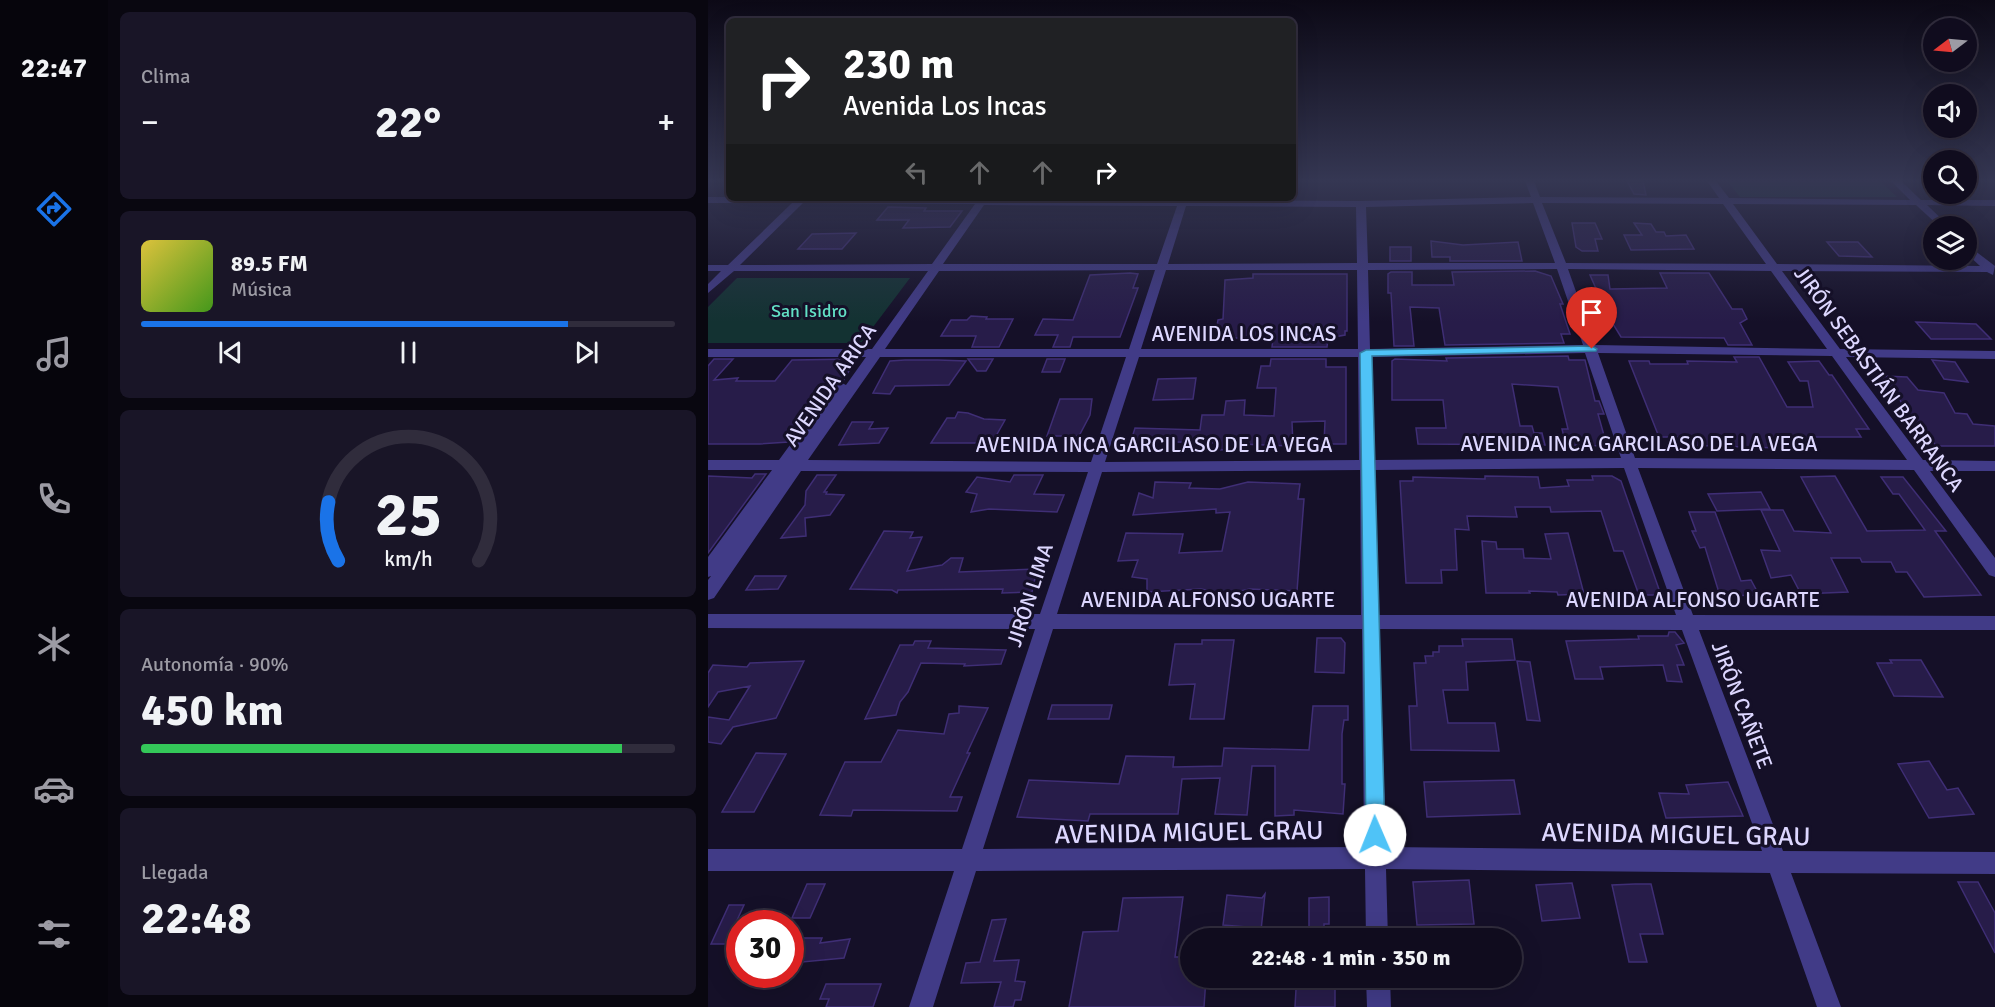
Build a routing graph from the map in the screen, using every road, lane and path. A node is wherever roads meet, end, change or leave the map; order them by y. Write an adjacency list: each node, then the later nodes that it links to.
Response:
1 (773, 228): 10 (street)
2 (957, 228): 11 (street, AVENIDA ARICA)
3 (1174, 228): 12 (street, JIRÓN LIMA)
4 (1362, 228): 13 (street)
5 (1547, 228): 8 (street, JIRÓN CAÑETE)
6 (1745, 228): 14 (street, JIRÓN SEBASTIÁN BARRANCA)
7 (1977, 256): 15 (street)
8 (1560, 266): 13 (street); 14 (street); 17 (street, JIRÓN CAÑETE)
9 (708, 268): 10 (street)
10 (732, 268): 11 (street); 16 (street)
11 (929, 268): 12 (street); 19 (street, AVENIDA ARICA)
12 (1160, 268): 13 (street); 20 (street, JIRÓN LIMA)
13 (1364, 268): 21 (street)
14 (1775, 268): 15 (street); 22 (street, JIRÓN SEBASTIÁN BARRANCA)
15 (1993, 270)
16 (708, 290)
17 (1592, 349): 21 (street, AVENIDA LOS INCAS); 22 (street, AVENIDA LOS INCAS); 24 (street, JIRÓN CAÑETE)
18 (708, 353): 19 (street, AVENIDA LOS INCAS)
19 (870, 353): 20 (street, AVENIDA LOS INCAS); 25 (street, AVENIDA ARICA)
20 (1132, 353): 21 (street, AVENIDA LOS INCAS); 30 (street, JIRÓN LIMA)
21 (1366, 353): 28 (street)
22 (1836, 353): 23 (street, AVENIDA LOS INCAS); 27 (street, JIRÓN SEBASTIÁN BARRANCA)
23 (1995, 355)
24 (1629, 463): 27 (street, AVENIDA INCA GARCILASO DE LA VEGA); 28 (street, AVENIDA INCA GARCILASO DE LA VEGA); 37 (street, JIRÓN CAÑETE)
25 (791, 464): 26 (street, AVENIDA INCA GARCILASO DE LA VEGA); 30 (street, AVENIDA INCA GARCILASO DE LA VEGA); 31 (street, AVENIDA ARICA); 33 (street, AVENIDA ARICA)
26 (708, 465)
27 (1918, 465): 29 (street, AVENIDA INCA GARCILASO DE LA VEGA); 32 (street, JIRÓN SEBASTIÁN BARRANCA)
28 (1367, 466): 30 (street, AVENIDA INCA GARCILASO DE LA VEGA); 36 (street)
29 (1995, 466)
30 (1096, 467): 35 (street, JIRÓN LIMA)
31 (708, 570)
32 (1995, 570)
33 (708, 593)
34 (708, 621): 35 (street, AVENIDA ALFONSO UGARTE)
35 (1044, 622): 36 (street, AVENIDA ALFONSO UGARTE); 41 (street, JIRÓN LIMA)
36 (1370, 623): 37 (street, AVENIDA ALFONSO UGARTE); 39 (street)
37 (1687, 623): 38 (street, AVENIDA ALFONSO UGARTE); 43 (street, JIRÓN CAÑETE)
38 (1995, 623)
39 (1376, 858): 41 (street, AVENIDA MIGUEL GRAU); 43 (street, AVENIDA MIGUEL GRAU); 44 (street)
40 (708, 861): 41 (street, AVENIDA MIGUEL GRAU)
41 (967, 862): 46 (street, JIRÓN LIMA)
42 (1995, 863): 43 (street, AVENIDA MIGUEL GRAU)
43 (1779, 864): 48 (street, JIRÓN CAÑETE)
44 (1377, 928)
45 (1378, 988): 47 (street)
46 (921, 1007)
47 (1379, 1007)
48 (1829, 1007)

